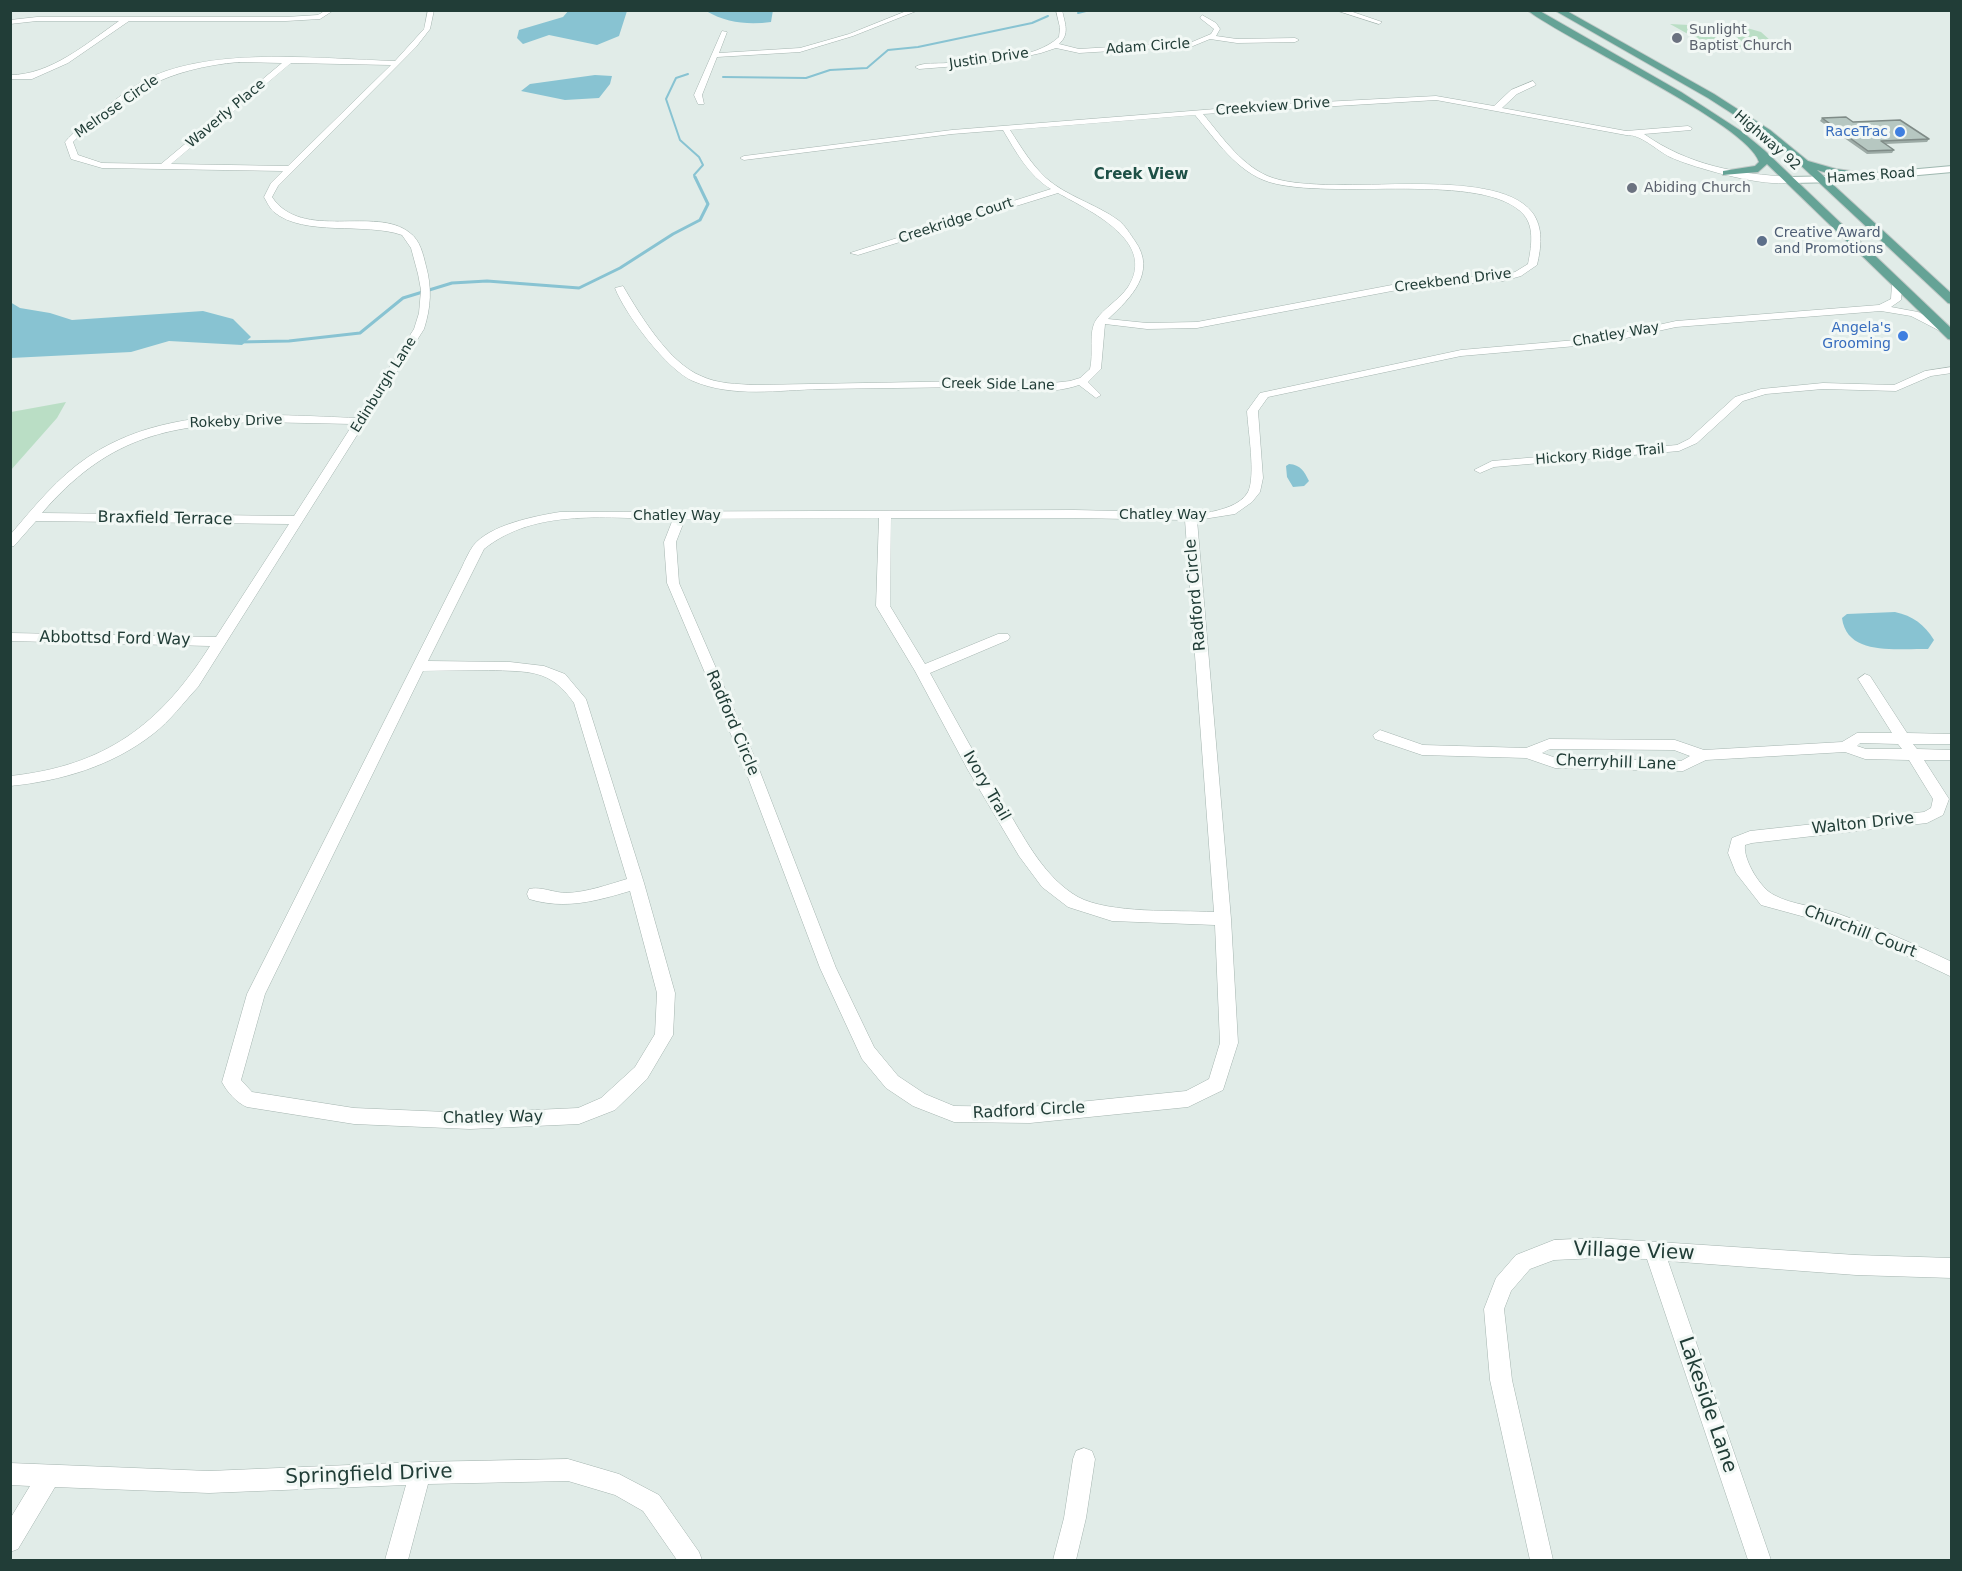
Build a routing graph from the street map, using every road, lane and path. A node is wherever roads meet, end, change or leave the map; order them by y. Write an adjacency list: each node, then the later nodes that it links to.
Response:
1 (331, 10): 9 (street)
2 (431, 10): 18 (street, Edinburgh Lane)
3 (916, 10): 16 (street)
4 (1059, 10): 15 (street)
5 (1338, 10): 11 (street)
6 (1532, 10): 24 (main road, Highway 92)
7 (1558, 10): 31 (main road, Highway 92)
8 (1202, 17): 13 (street, Adam Circle)
9 (127, 19): 10 (street); 20 (street)
10 (10, 22)
11 (1379, 22)
12 (724, 32): 16 (street)
13 (1209, 37): 14 (street); 15 (street, Adam Circle)
14 (1295, 40)
15 (1054, 45): 19 (street, Justin Drive)
16 (715, 55): 22 (street)
17 (289, 61): 18 (street, Melrose Circle); 32 (street, Waverly Place); 32 (street, Melrose Circle)
18 (397, 63): 33 (street, Edinburgh Lane)
19 (919, 67)
20 (10, 77)
21 (1533, 83): 23 (street)
22 (701, 102)
23 (1497, 108): 25 (street, Creekview Drive); 28 (street, Creekview Drive)
24 (1706, 111): 29 (main road, Highway 92); 39 (main road)
25 (1198, 113): 27 (street, Creekview Drive); 47 (street, Creekbend Drive)
26 (1688, 128): 28 (street, Creekview Drive)
27 (1006, 129): 30 (street, Creekview Drive); 41 (street)
28 (1637, 133): 35 (street)
29 (1761, 152): 35 (main road); 38 (main road, Highway 92)
30 (744, 158)
31 (1800, 159): 36 (main road); 39 (main road, Highway 92)
32 (163, 166): 33 (street, Melrose Circle)
33 (290, 169): 52 (street, Edinburgh Lane)
34 (1952, 169): 36 (street, Hames Road)
35 (1727, 173): 38 (street)
36 (1869, 176): 37 (street, Hames Road)
37 (1852, 178): 39 (street, Hames Road); 40 (main road)
38 (1791, 180): 39 (street, Hames Road); 43 (main road, Highway 92); 45 (main road)
39 (1822, 180): 40 (main road, Highway 92)
40 (1832, 189): 45 (main road, Highway 92)
41 (1057, 190): 42 (street, Creekridge Court); 47 (street)
42 (855, 253)
43 (1897, 284): 46 (street); 48 (main road, Highway 92)
44 (620, 288): 50 (street, Creek Side Lane)
45 (1947, 297)
46 (1881, 308): 48 (street, Chatley Way); 57 (street, Chatley Way)
47 (1101, 321): 50 (street)
48 (1948, 333)
49 (1952, 370): 53 (street, Hickory Ridge Trail)
50 (1081, 381): 51 (street)
51 (1096, 395)
52 (361, 421): 56 (street, Rokeby Drive); 58 (street, Edinburgh Lane)
53 (1480, 470)
54 (885, 515): 55 (street, Chatley Way); 57 (street, Chatley Way); 64 (street, Ivory Trail)
55 (680, 516): 63 (street, Chatley Way); 76 (street, Radford Circle)
56 (33, 517): 58 (street, Braxfield Terrace); 59 (street, Rokeby Drive)
57 (1191, 518): 76 (street, Radford Circle)
58 (298, 520): 62 (street, Edinburgh Lane)
59 (10, 543)
60 (10, 637): 62 (street, Abbottsd Ford Way)
61 (1003, 637): 64 (street)
62 (220, 642): 72 (street, Edinburgh Lane)
63 (418, 666): 73 (street, Chatley Way); 73 (street, Chatley Way)
64 (922, 670): 76 (street, Ivory Trail)
65 (1865, 680): 67 (street, Walton Drive)
66 (1380, 735): 69 (street, Cherryhill Lane)
67 (1902, 738): 68 (street, Cherryhill Lane); 69 (street, Cherryhill Lane); 70 (street, Walton Drive)
68 (1952, 739)
69 (1846, 747): 70 (street, Cherryhill Lane)
70 (1914, 754): 71 (street, Cherryhill Lane); 75 (street, Walton Drive)
71 (1952, 755)
72 (10, 781)
73 (636, 883): 74 (street)
74 (535, 894)
75 (1767, 900): 77 (street, Churchill Court)
76 (1223, 919)
77 (1952, 969)
78 (1654, 1250): 79 (street, Village View); 88 (street, Village View); 89 (street, Lakeside Lane)
79 (1952, 1269)
80 (1084, 1459): 87 (street)
81 (420, 1473): 83 (street, Springfield Drive); 85 (street); 86 (street, Springfield Drive)
82 (10, 1474): 83 (street, Springfield Drive)
83 (50, 1476): 84 (street)
84 (10, 1541)
85 (397, 1560)
86 (691, 1560)
87 (1064, 1560)
88 (1541, 1560)
89 (1760, 1560)

